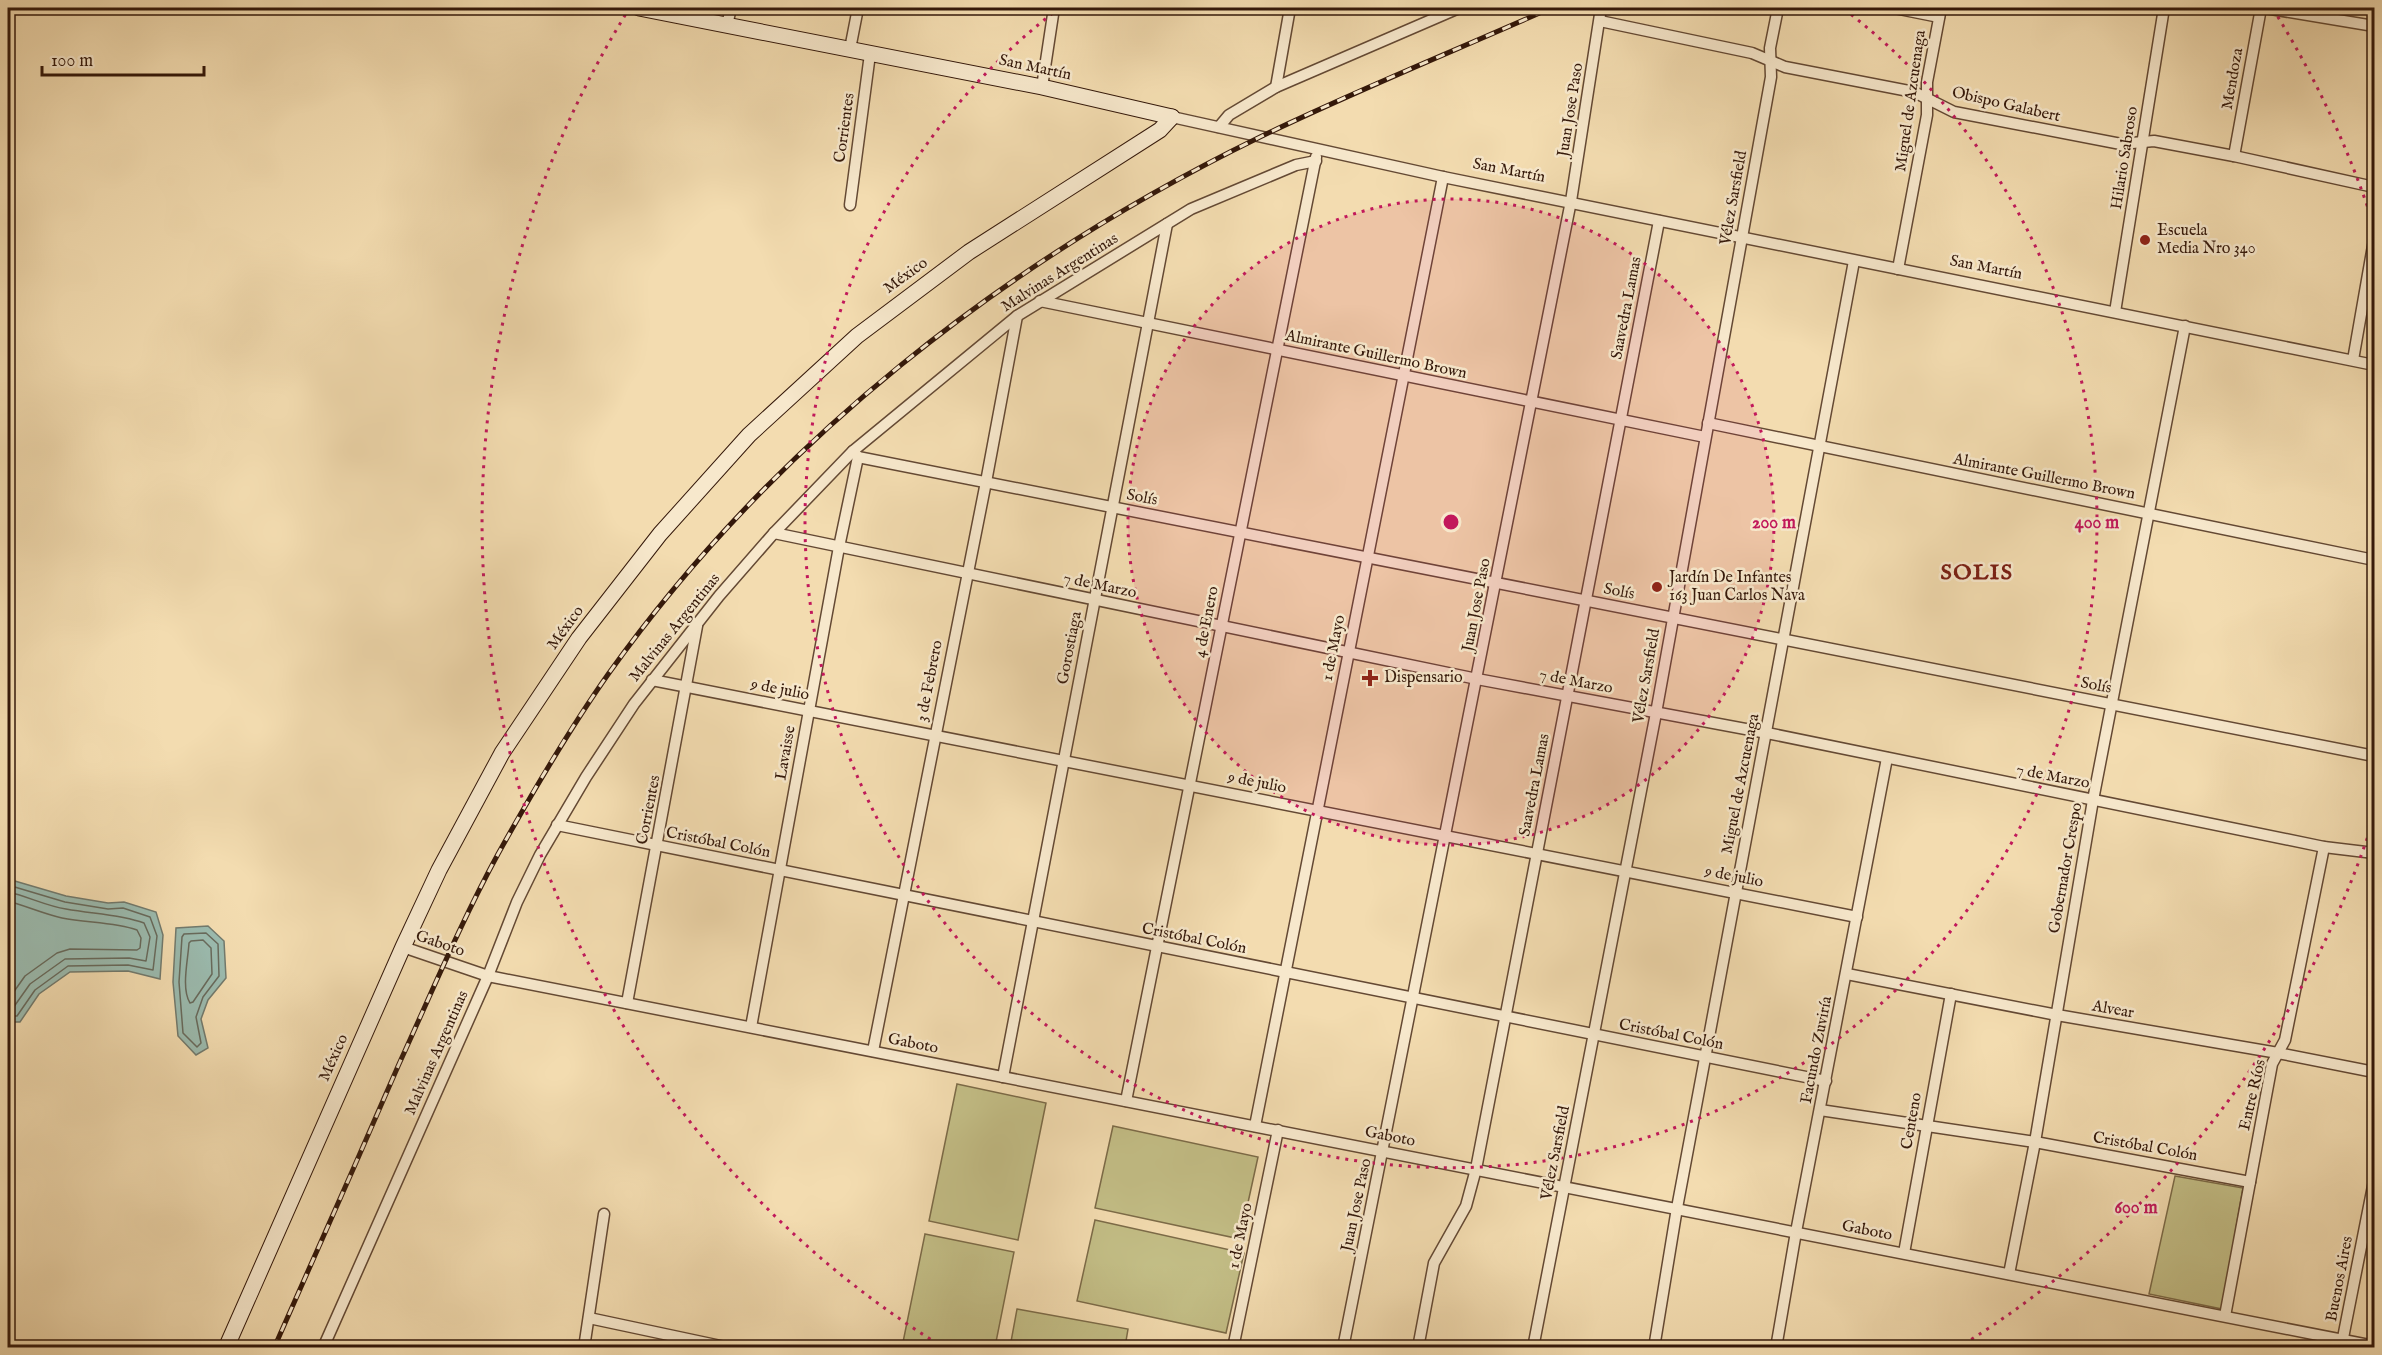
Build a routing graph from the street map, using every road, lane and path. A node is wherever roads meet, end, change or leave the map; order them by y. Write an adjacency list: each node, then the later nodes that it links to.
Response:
1 (639, 8): 14 (street, San Martín)
2 (731, 8): 14 (street)
3 (858, 8): 16 (street)
4 (1054, 8): 19 (street)
5 (1290, 8): 20 (street)
6 (1459, 8): 20 (street)
7 (1601, 8): 13 (street, Juan Jose Paso)
8 (1778, 8): 18 (street, Vélez Sarsfield)
9 (1893, 8): 12 (street)
10 (2164, 8): 24 (street, Hilario Sabroso)
11 (2263, 8): 15 (street); 26 (street, Mendoza)
12 (1940, 12): 21 (street, Miguel de Azcuenaga)
13 (1600, 21): 18 (street, Obispo Galabert); 29 (street, Juan Jose Paso)
14 (728, 25): 16 (street, San Martín)
15 (2374, 26)
16 (850, 49): 17 (street, San Martín)
17 (870, 54): 19 (street, San Martín); 30 (street, Corrientes)
18 (1771, 61): 21 (street, Obispo Galabert); 33 (street, Vélez Sarsfield)
19 (1042, 87): 22 (street, San Martín)
20 (1276, 87): 23 (street)
21 (1928, 99): 24 (street, Obispo Galabert); 36 (street, Miguel de Azcuenaga)
22 (1172, 117): 23 (street, San Martín); 96 (street, México)
23 (1219, 127): 25 (street, San Martín)
24 (2143, 143): 26 (street, Obispo Galabert); 38 (street, Hilario Sabroso)
25 (1317, 156): 27 (street, San Martín); 32 (street, Malvinas Argentinas); 42 (street, 4 de Enero)
26 (2234, 156): 28 (street, Obispo Galabert)
27 (1443, 177): 29 (street, San Martín); 45 (street, 1 de Mayo)
28 (2374, 187)
29 (1571, 201): 31 (street, San Martín); 46 (street, Juan Jose Paso)
30 (850, 205)
31 (1659, 221): 33 (street, San Martín); 47 (street, Saavedra Lamas)
32 (1167, 224): 37 (street, Malvinas Argentinas); 40 (street, Gorostiaga)
33 (1742, 236): 35 (street, San Martín); 48 (street, Vélez Sarsfield)
34 (2374, 240): 43 (street)
35 (1854, 261): 36 (street, San Martín); 50 (street, Miguel de Azcuenaga)
36 (1898, 269): 38 (street, San Martín)
37 (1040, 301): 39 (street, Malvinas Argentinas); 40 (street, Almirante Guillermo Brown)
38 (2115, 312): 41 (street, San Martín)
39 (1017, 316): 51 (street, Malvinas Argentinas); 52 (street, 3 de Febrero)
40 (1148, 323): 42 (street, Almirante Guillermo Brown); 53 (street, Gorostiaga)
41 (2185, 326): 43 (street, San Martín); 54 (street, Gobernador Crespo)
42 (1278, 350): 45 (street, Almirante Guillermo Brown); 56 (street, 4 de Enero)
43 (2353, 360): 44 (street, San Martín)
44 (2374, 365)
45 (1403, 376): 46 (street, Almirante Guillermo Brown); 58 (street, 1 de Mayo)
46 (1532, 402): 47 (street, Almirante Guillermo Brown); 61 (street, Juan Jose Paso)
47 (1621, 420): 49 (street, Almirante Guillermo Brown); 63 (street, Saavedra Lamas)
48 (1708, 423): 49 (street, Vélez Sarsfield); 50 (street, Almirante Guillermo Brown)
49 (1705, 438): 64 (street, Vélez Sarsfield)
50 (1818, 447): 54 (street, Almirante Guillermo Brown); 67 (street, Miguel de Azcuenaga)
51 (856, 454): 52 (street, Solís); 55 (street, Malvinas Argentinas); 57 (street, Lavaisse)
52 (986, 482): 53 (street, Solís); 60 (street, 3 de Febrero)
53 (1113, 507): 56 (street, Solís); 62 (street, Gorostiaga)
54 (2150, 514): 59 (street, Almirante Guillermo Brown); 73 (street, Gobernador Crespo)
55 (774, 533): 57 (street, 7 de Marzo); 65 (street, Malvinas Argentinas)
56 (1241, 533): 58 (street, Solís); 66 (street, 4 de Enero)
57 (839, 547): 60 (street, 7 de Marzo); 74 (street, Lavaisse)
58 (1367, 558): 61 (street, Solís); 68 (street, 1 de Mayo)
59 (2374, 560)
60 (966, 573): 62 (street, 7 de Marzo); 77 (street, 3 de Febrero)
61 (1496, 583): 63 (street, Solís); 69 (street, Juan Jose Paso)
62 (1095, 600): 66 (street, 7 de Marzo); 80 (street, Gorostiaga)
63 (1586, 601): 64 (street, Solís); 72 (street, Saavedra Lamas)
64 (1673, 618): 67 (street, Solís); 75 (street, Vélez Sarsfield)
65 (698, 622): 70 (street, Malvinas Argentinas); 71 (street, Corrientes)
66 (1222, 626): 68 (street, 7 de Marzo); 81 (street, 4 de Enero)
67 (1782, 639): 73 (street, Solís); 76 (street, Miguel de Azcuenaga)
68 (1348, 652): 69 (street, 7 de Marzo); 83 (street, 1 de Mayo)
69 (1477, 679): 72 (street, 7 de Marzo); 85 (street, Juan Jose Paso)
70 (652, 680): 71 (street, 9 de julio); 84 (street, Malvinas Argentinas)
71 (687, 687): 74 (street, 9 de julio); 86 (street, Corrientes)
72 (1567, 696): 75 (street, 7 de Marzo); 89 (street, Saavedra Lamas)
73 (2112, 704): 78 (street, Solís); 82 (street, Gobernador Crespo)
74 (809, 711): 77 (street, 9 de julio); 90 (street, Lavaisse)
75 (1656, 713): 76 (street, 7 de Marzo); 91 (street, Vélez Sarsfield)
76 (1767, 733): 79 (street, 7 de Marzo); 92 (street, Miguel de Azcuenaga)
77 (934, 736): 80 (street, 9 de julio); 93 (street, 3 de Febrero)
78 (2374, 756)
79 (1887, 758): 82 (street, 7 de Marzo); 94 (street, Facundo Zuviría)
80 (1064, 761): 81 (street, 9 de julio); 95 (street, Gorostiaga)
81 (1190, 786): 83 (street, 9 de julio); 97 (street, 4 de Enero)
82 (2093, 800): 87 (street, 7 de Marzo); 104 (street, Gobernador Crespo)
83 (1317, 810): 85 (street, 9 de julio); 98 (street, 1 de Mayo)
84 (557, 825): 86 (street, Cristóbal Colón); 100 (street, Malvinas Argentinas)
85 (1445, 836): 89 (street, 9 de julio); 102 (street, Juan Jose Paso)
86 (658, 846): 90 (street, Cristóbal Colón); 103 (street, Corrientes)
87 (2324, 847): 88 (street, 7 de Marzo); 109 (street, Entre Ríos)
88 (2374, 853)
89 (1537, 854): 91 (street, 9 de julio); 105 (street, Saavedra Lamas)
90 (780, 870): 93 (street, Cristóbal Colón); 106 (street, Lavaisse)
91 (1625, 871): 92 (street, 9 de julio); 107 (street, Vélez Sarsfield)
92 (1736, 893): 94 (street, 9 de julio); 110 (street, Miguel de Azcuenaga)
93 (903, 895): 95 (street, Cristóbal Colón); 108 (street, 3 de Febrero)
94 (1857, 917): 99 (street, Facundo Zuviría)
95 (1033, 921): 97 (street, Cristóbal Colón); 112 (street, Gorostiaga)
96 (403, 946): 100 (street, Gaboto); 134 (street, México)
97 (1157, 946): 98 (street, Cristóbal Colón); 114 (street, 4 de Enero)
98 (1285, 972): 102 (street, Cristóbal Colón); 116 (street, 1 de Mayo)
99 (1847, 974): 101 (street, Alvear); 113 (street, Facundo Zuviría)
100 (488, 976): 103 (street, Gaboto); 135 (street, Malvinas Argentinas)
101 (1951, 994): 104 (street, Alvear); 117 (street, Centeno)
102 (1414, 998): 105 (street, Cristóbal Colón); 120 (street, Juan Jose Paso)
103 (627, 1003): 106 (street, Gaboto)
104 (2056, 1015): 109 (street, Alvear); 119 (street, Gobernador Crespo)
105 (1507, 1017): 107 (street, Cristóbal Colón); 121 (street, Saavedra Lamas)
106 (752, 1027): 108 (street, Gaboto)
107 (1594, 1034): 110 (street, Cristóbal Colón); 124 (street, Vélez Sarsfield)
108 (873, 1051): 112 (street, Gaboto)
109 (2278, 1053): 111 (street, Alvear); 123 (street, Entre Ríos)
110 (1705, 1057): 113 (street, Cristóbal Colón); 125 (street, Miguel de Azcuenaga)
111 (2374, 1072)
112 (1003, 1077): 114 (street, Gaboto)
113 (1826, 1081): 115 (street, Facundo Zuviría)
114 (1126, 1101): 116 (street, Gaboto)
115 (1820, 1110): 117 (street, Cristóbal Colón); 127 (street, Facundo Zuviría)
116 (1256, 1126): 118 (street, Gaboto)
117 (1927, 1126): 119 (street, Cristóbal Colón); 128 (street, Centeno)
118 (1278, 1130): 120 (street, Gaboto); 138 (street, 1 de Mayo)
119 (2035, 1142): 123 (street, Cristóbal Colón); 129 (street, Gobernador Crespo)
120 (1384, 1151): 121 (street, Gaboto); 139 (street, Juan Jose Paso)
121 (1476, 1169): 124 (street, Gaboto); 140 (street, Saavedra Lamas)
122 (2374, 1181): 132 (street, Buenos Aires)
123 (2250, 1182): 130 (street, Entre Ríos)
124 (1565, 1187): 125 (street, Gaboto); 141 (street, Vélez Sarsfield)
125 (1677, 1208): 127 (street, Gaboto); 142 (street, Miguel de Azcuenaga)
126 (604, 1214): 131 (street)
127 (1796, 1232): 128 (street, Gaboto); 143 (street, Facundo Zuviría)
128 (1904, 1253): 129 (street, Gaboto)
129 (2009, 1274): 130 (street, Gaboto)
130 (2225, 1316): 132 (street, Gaboto)
131 (589, 1318): 136 (street); 137 (street)
132 (2342, 1343): 133 (street, Gaboto)
133 (2374, 1346)
134 (226, 1347)
135 (323, 1347)
136 (584, 1347)
137 (730, 1347)
138 (1233, 1347)
139 (1343, 1347)
140 (1418, 1347)
141 (1533, 1347)
142 (1654, 1347)
143 (1776, 1347)

